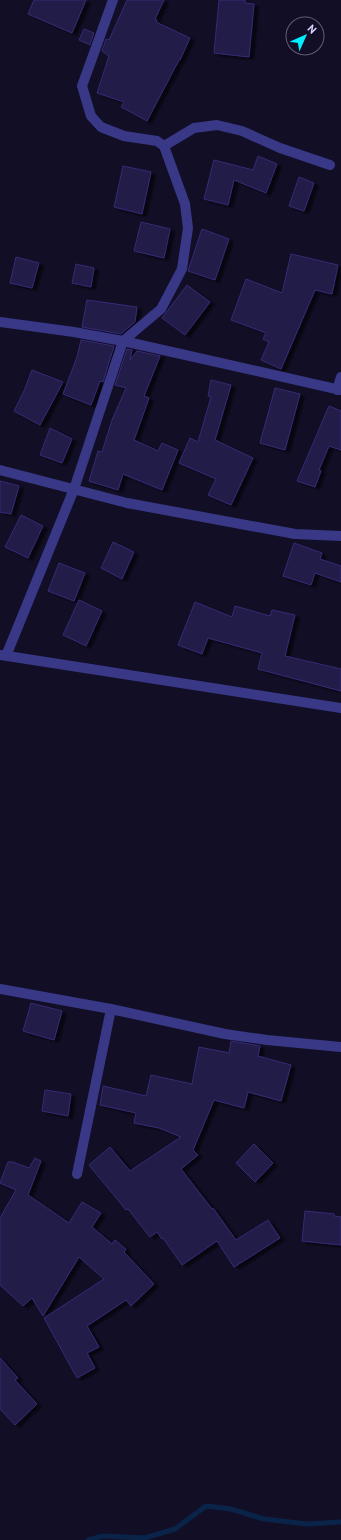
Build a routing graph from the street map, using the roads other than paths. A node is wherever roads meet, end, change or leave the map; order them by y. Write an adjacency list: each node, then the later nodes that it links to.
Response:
1 (113, 0): 2 (street)
2 (164, 146): 3 (street); 5 (street)
3 (330, 165)
4 (0, 322): 5 (street)
5 (123, 341): 7 (street); 9 (street)
6 (341, 377): 7 (street)
7 (339, 390)
8 (0, 470): 9 (street)
9 (74, 489): 10 (street); 11 (street)
10 (341, 536)
11 (3, 656): 12 (street)
12 (341, 708)
13 (0, 989): 14 (street)
14 (112, 1009): 15 (street); 16 (street)
15 (341, 1047)
16 (77, 1174)

